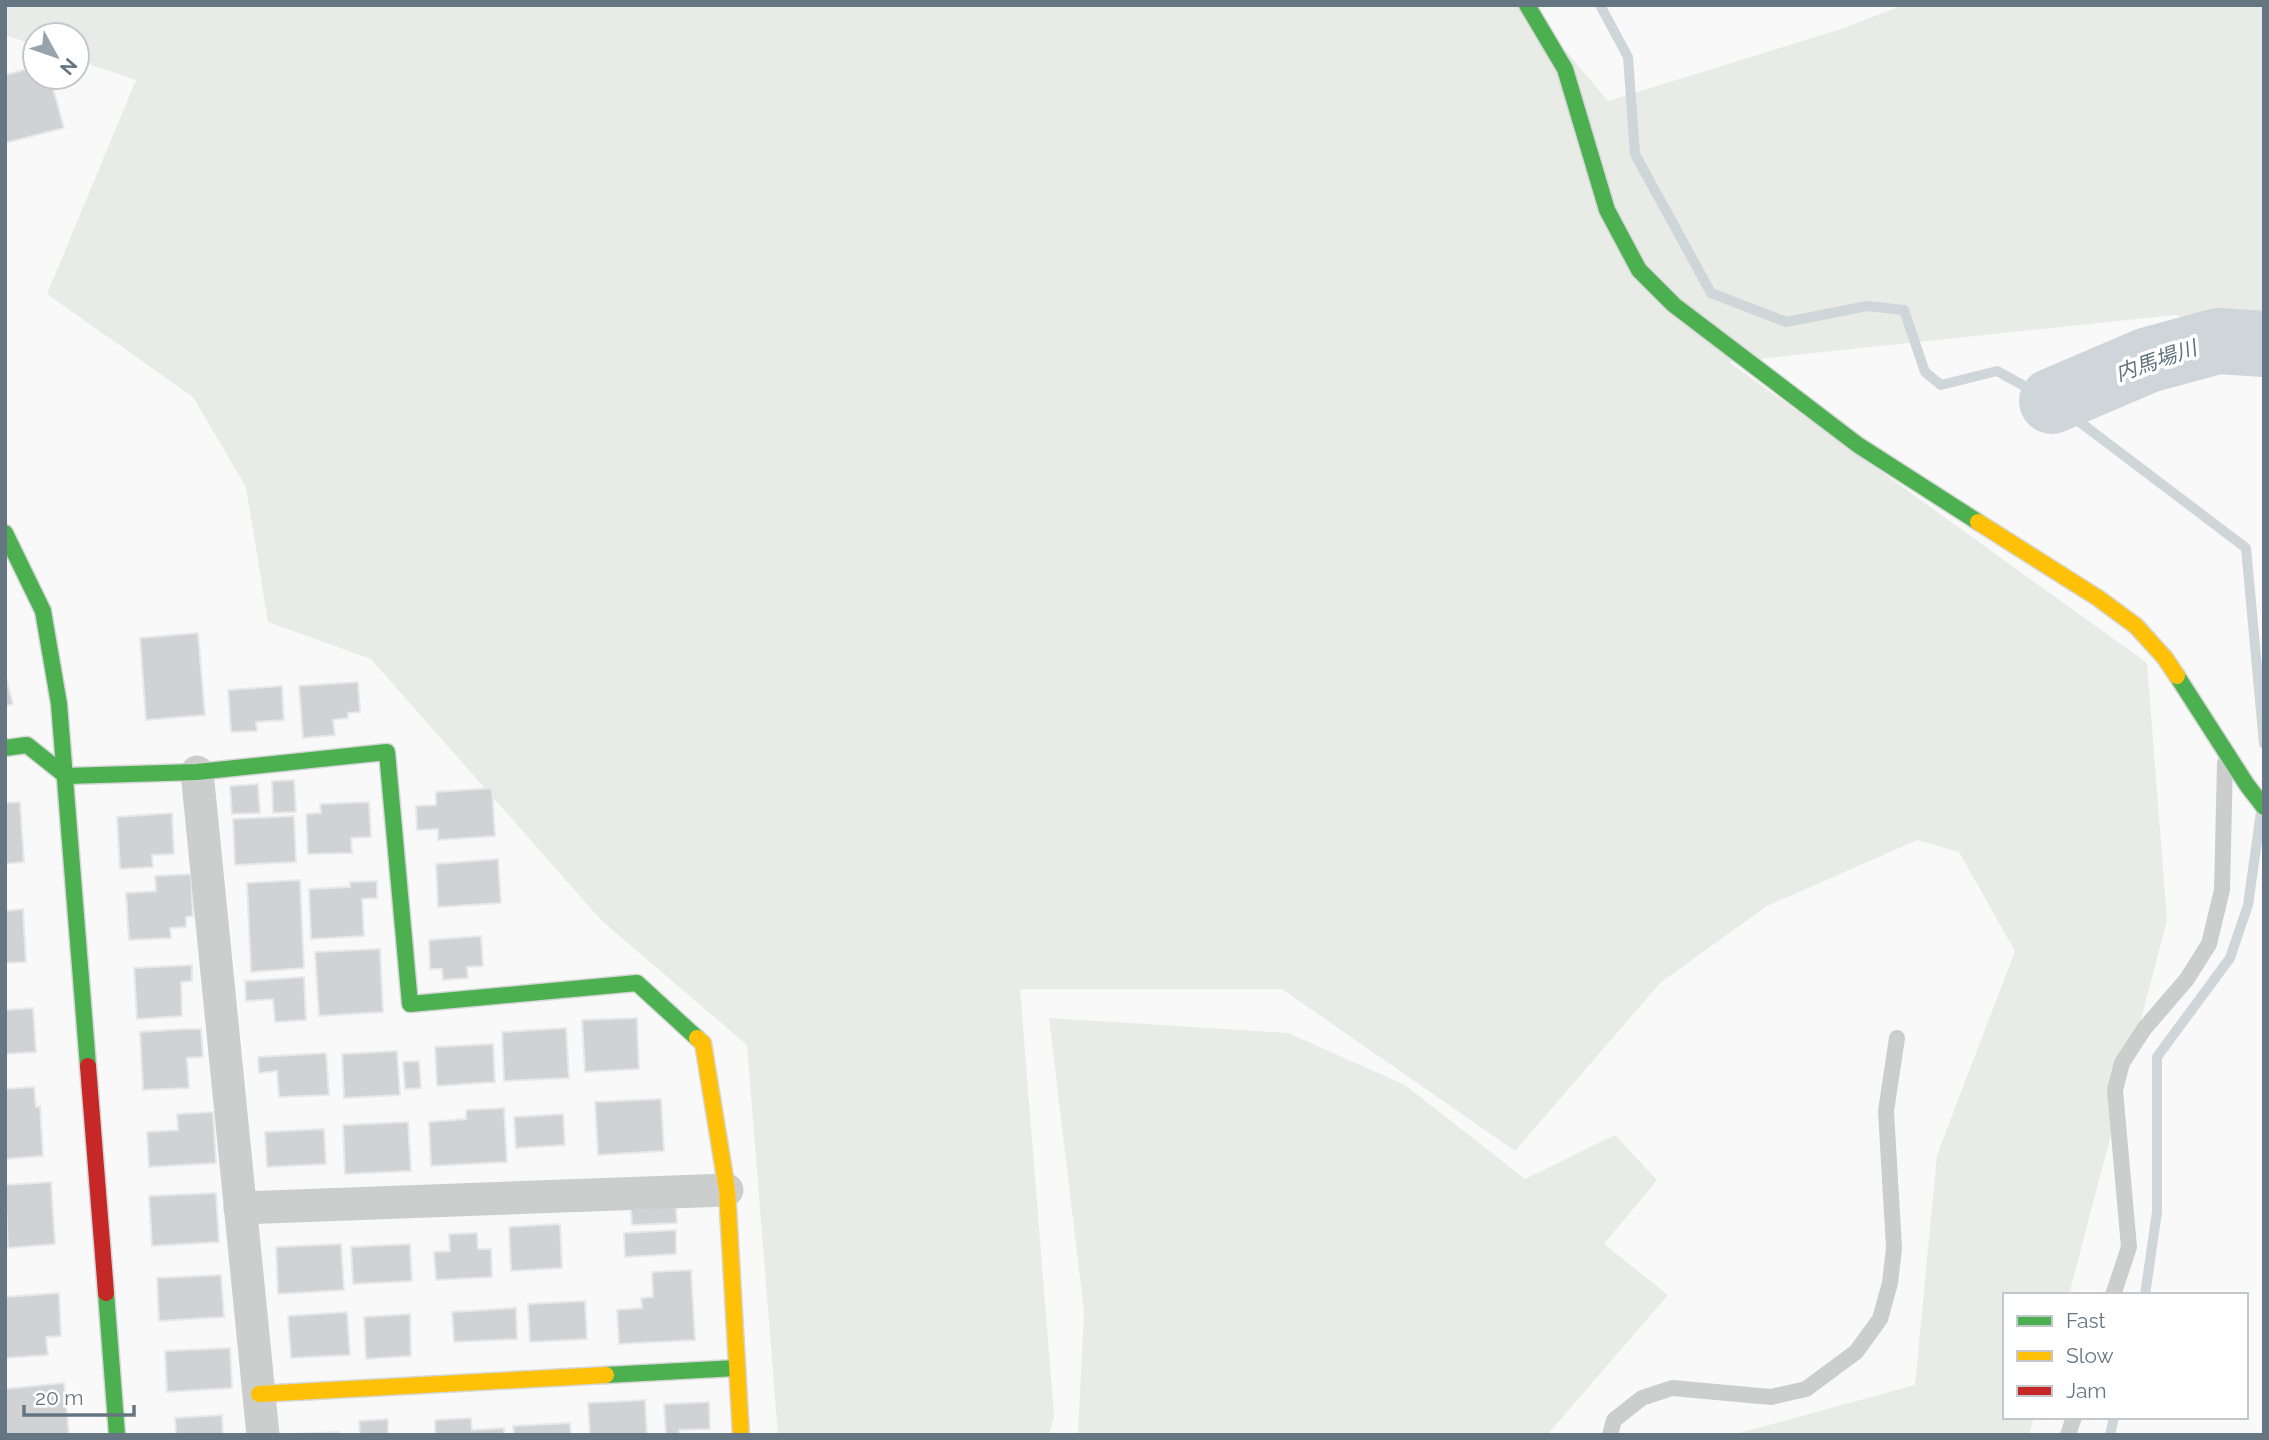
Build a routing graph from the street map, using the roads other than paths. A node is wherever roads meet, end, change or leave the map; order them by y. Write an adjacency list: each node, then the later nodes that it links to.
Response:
1 (1527, 5): 4 (street)
2 (5, 533): 6 (street)
3 (5, 748): 6 (street)
4 (2225, 750): 7 (street); 11 (lane)
5 (197, 772): 6 (street); 9 (street); 10 (street)
6 (66, 776): 14 (street)
7 (2264, 807)
8 (1897, 1038): 17 (lane)
9 (727, 1190): 10 (street); 12 (street)
10 (240, 1208): 13 (street)
11 (2114, 1293)
12 (737, 1368): 13 (street); 16 (street)
13 (259, 1394): 15 (street)
14 (117, 1435)
15 (262, 1435)
16 (741, 1435)
17 (1610, 1435)

